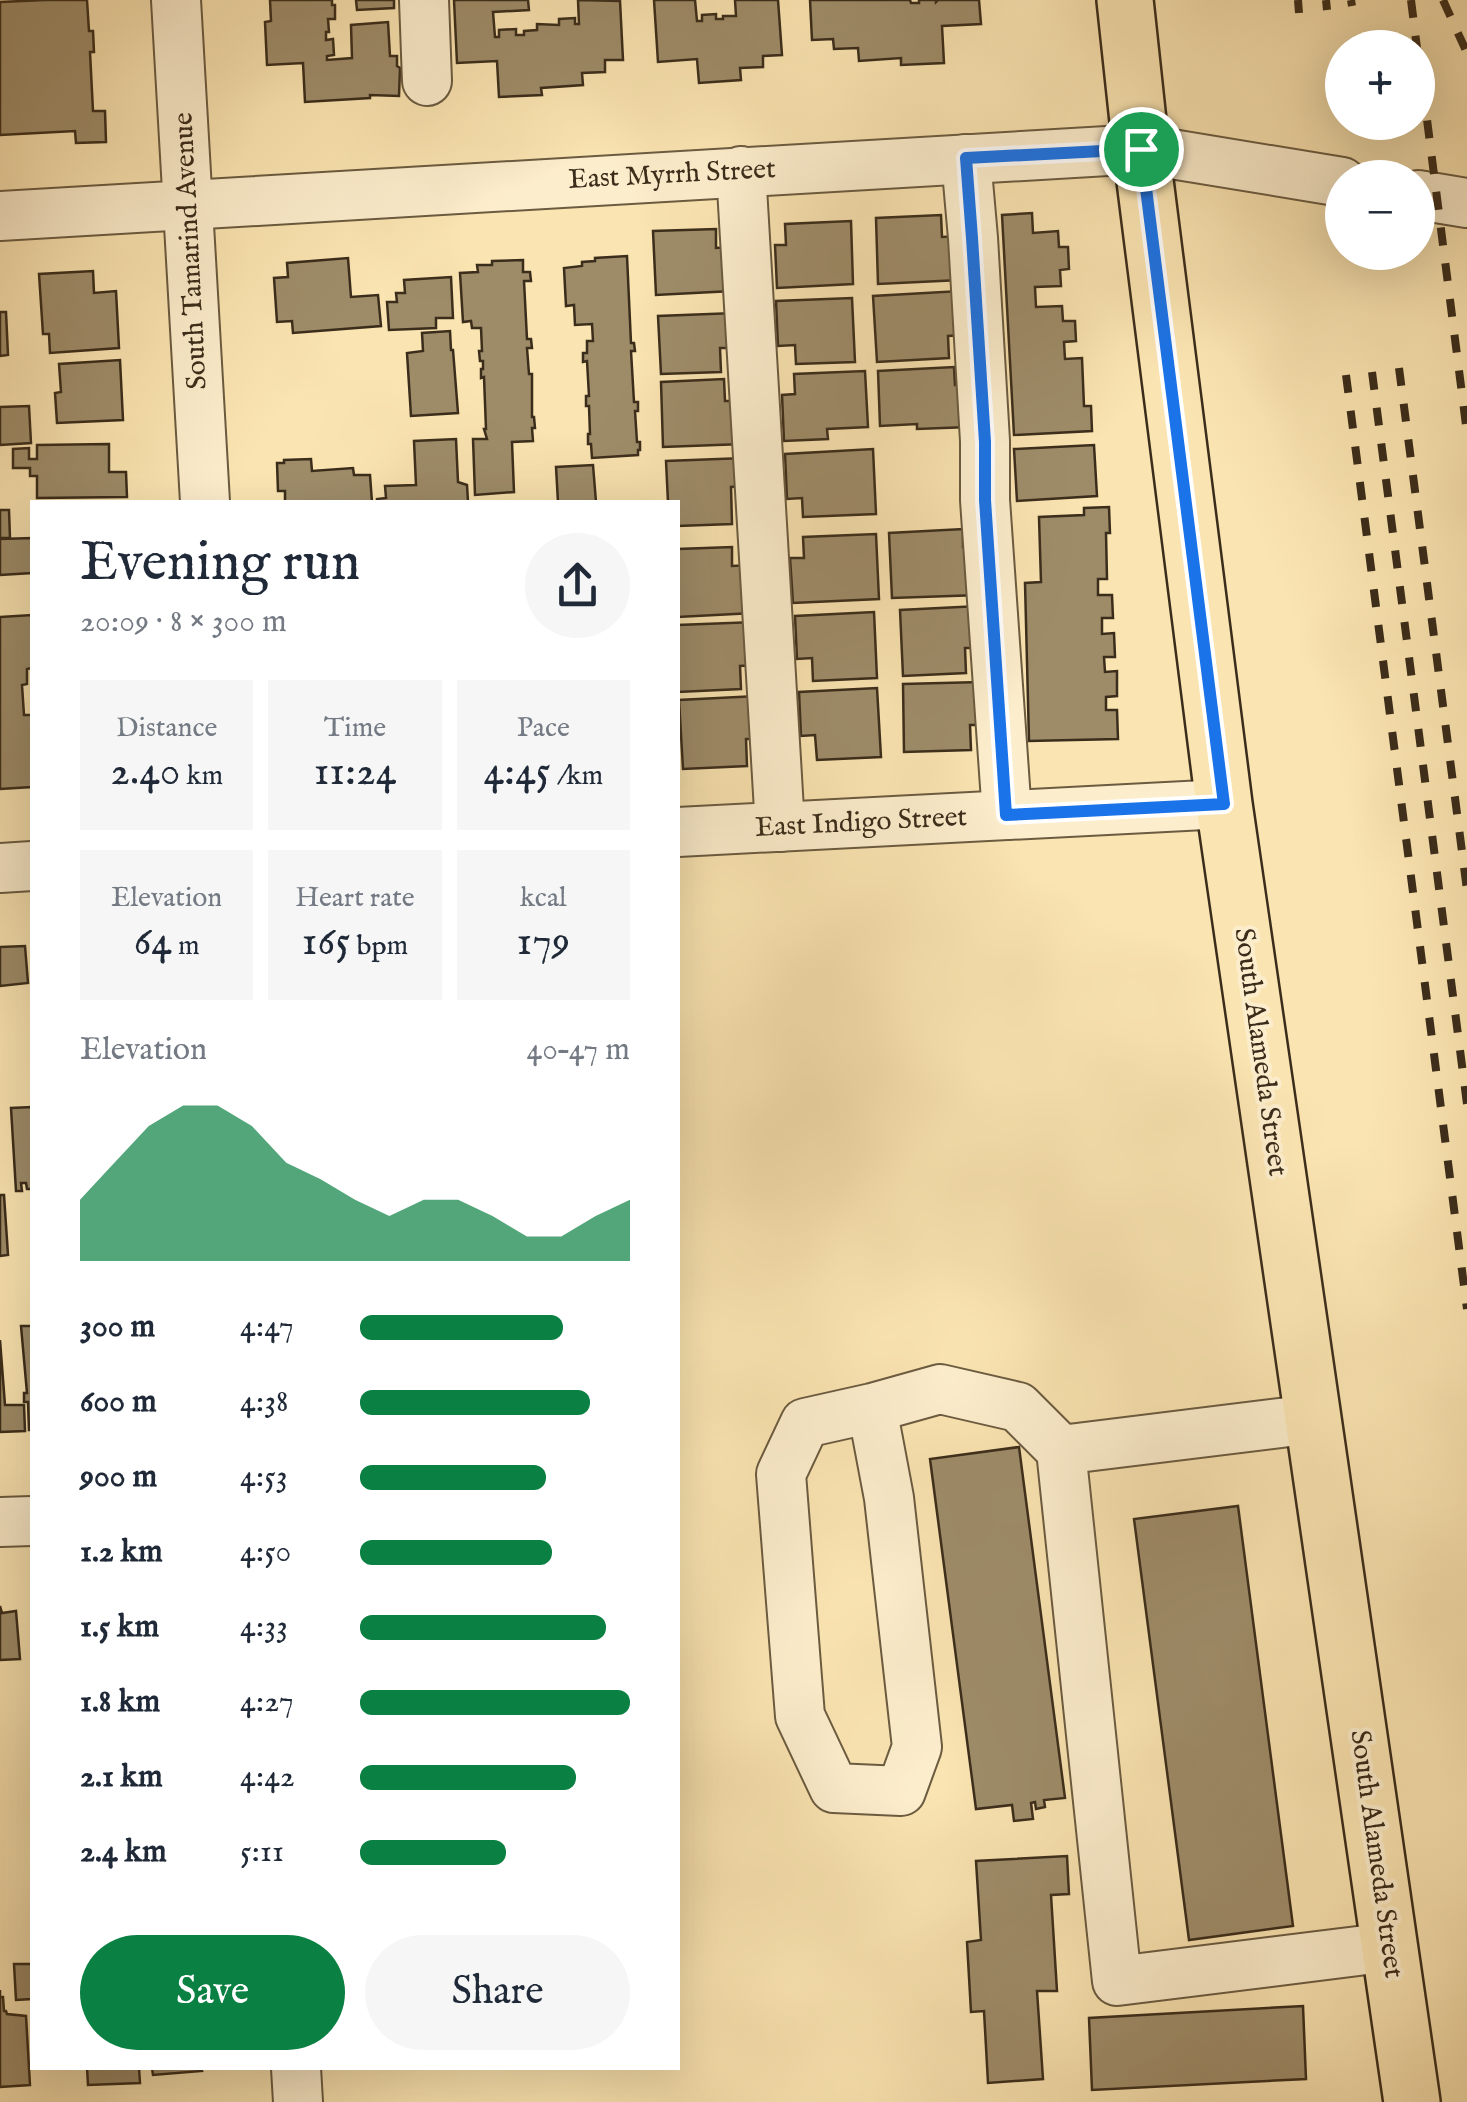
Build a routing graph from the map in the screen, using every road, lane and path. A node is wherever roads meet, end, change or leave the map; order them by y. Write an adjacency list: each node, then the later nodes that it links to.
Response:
1 (176, 0): 11 (street, South Tamarind Avenue)
2 (424, 0): 4 (street)
3 (1125, 0): 5 (main road, South Alameda Street)
4 (428, 81)
5 (1141, 149): 6 (street, East Myrrh Street); 8 (street, East Myrrh Street); 14 (main road, South Alameda Street)
6 (966, 158): 7 (street, East Myrrh Street); 15 (street)
7 (742, 171): 11 (street, East Myrrh Street); 16 (street)
8 (1325, 179)
9 (1435, 198): 10 (street)
10 (1467, 203)
11 (188, 204): 12 (street, East Myrrh Street); 13 (street, South Tamarind Avenue)
12 (0, 216)
13 (205, 500)
14 (1224, 804): 15 (street, East Indigo Street); 21 (main road, South Alameda Street)
15 (1006, 815): 16 (street, East Indigo Street)
16 (780, 827): 17 (street, East Indigo Street)
17 (680, 832)
18 (30, 866): 19 (street)
19 (0, 868)
20 (872, 1408): 20 (street); 22 (street)
21 (1313, 1419): 22 (street); 25 (main road, South Alameda Street)
22 (1061, 1450): 25 (street)
23 (30, 1521): 24 (street)
24 (0, 1522)
25 (1390, 1946): 28 (main road, South Alameda Street)
26 (296, 2070): 27 (street)
27 (298, 2102)
28 (1412, 2102)

